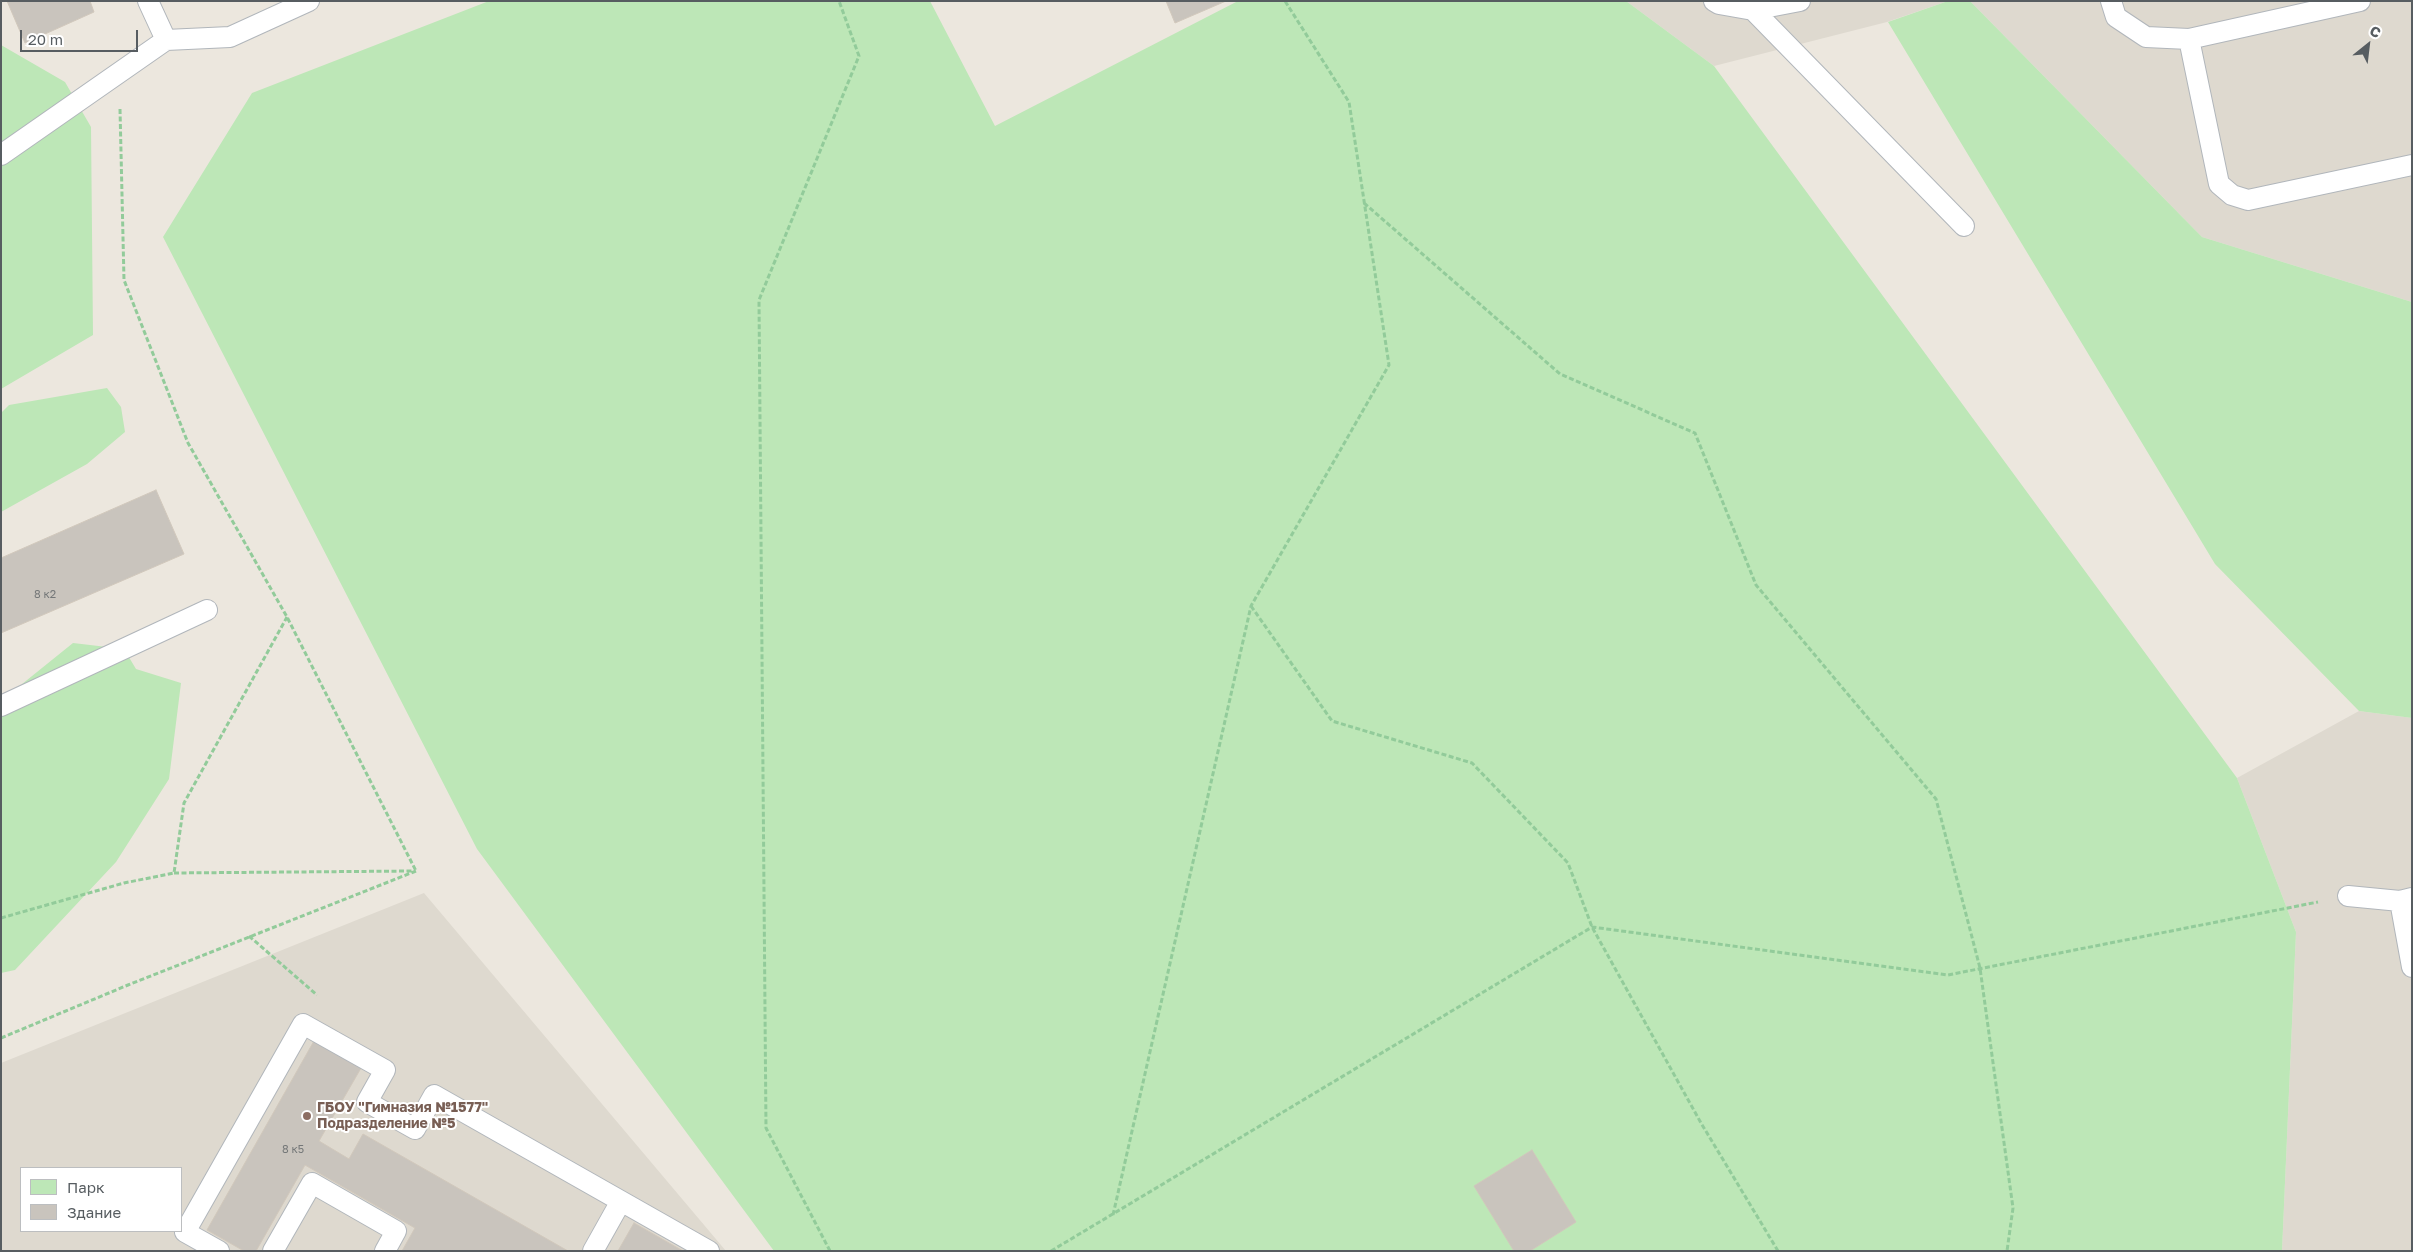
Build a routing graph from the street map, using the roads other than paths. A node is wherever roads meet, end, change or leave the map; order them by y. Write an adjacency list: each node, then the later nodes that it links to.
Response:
1 (148, 1): 9 (lane)
2 (309, 1): 9 (lane)
3 (1714, 1): 7 (lane)
4 (1800, 1): 7 (lane)
5 (2111, 1): 8 (lane)
6 (2360, 1): 8 (lane)
7 (1753, 10): 12 (lane)
8 (2189, 39): 11 (lane)
9 (166, 40): 10 (lane)
10 (1, 155)
11 (2412, 165)
12 (1964, 226)
13 (207, 610): 14 (lane)
14 (1, 706)
15 (2348, 896): 16 (lane)
16 (2406, 899): 17 (lane)
17 (2412, 967)
18 (621, 1201): 19 (lane); 22 (lane); 23 (lane)
19 (219, 1251)
20 (273, 1251): 21 (lane)
21 (386, 1251)
22 (593, 1251)
23 (709, 1251)

